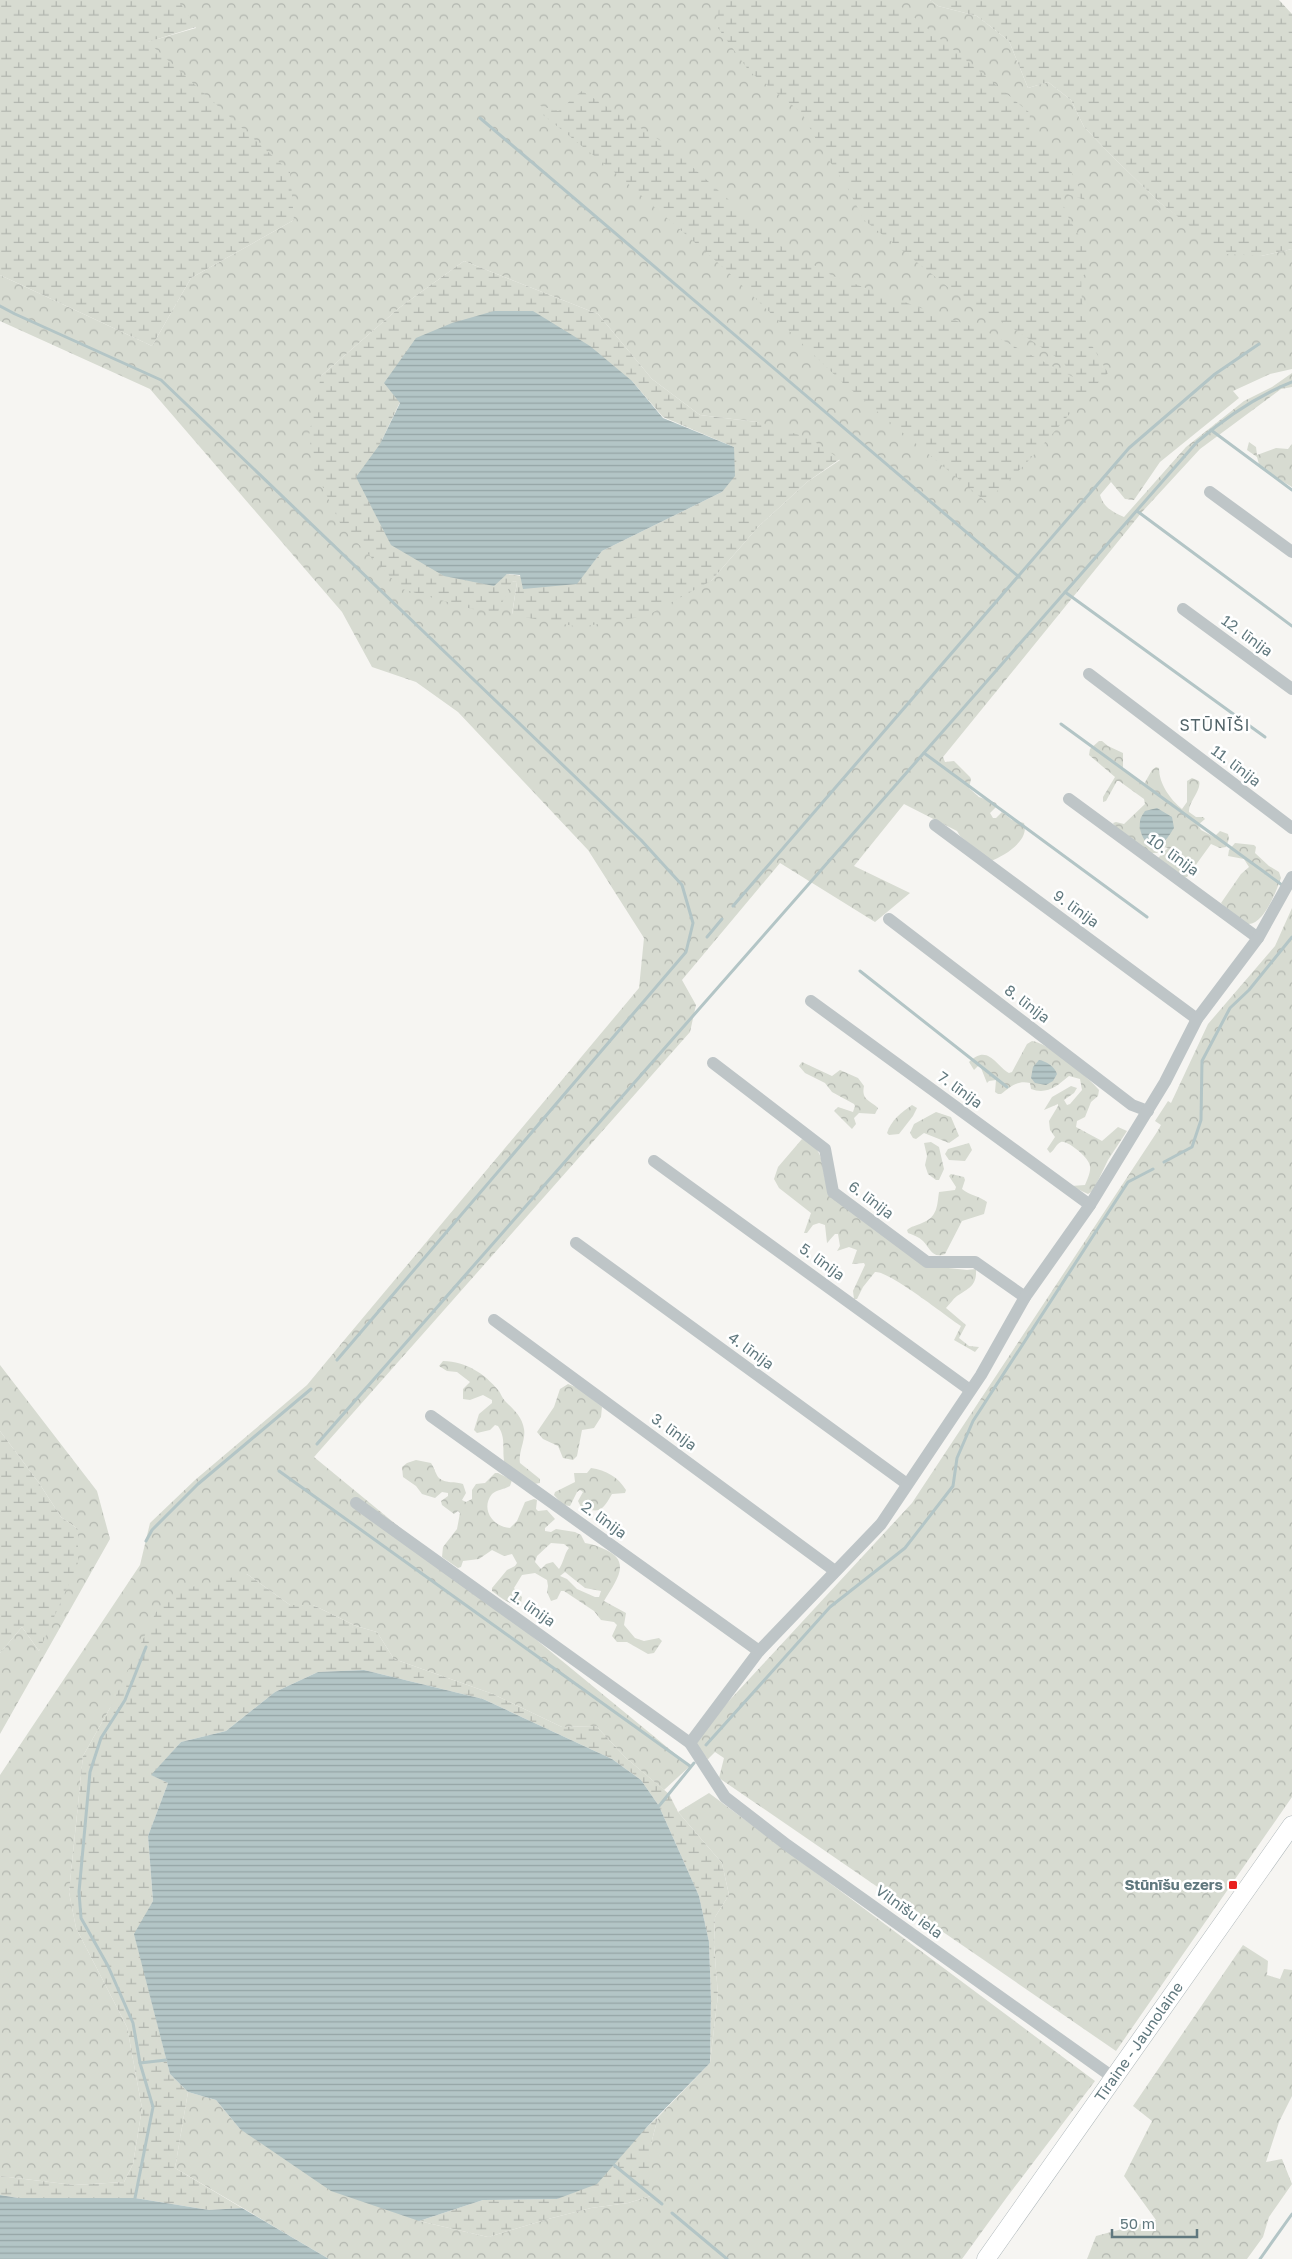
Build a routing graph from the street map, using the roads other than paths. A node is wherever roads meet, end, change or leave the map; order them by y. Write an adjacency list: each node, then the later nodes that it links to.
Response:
1 (1210, 492): 2 (street)
2 (1292, 552)
3 (1182, 609): 5 (street, 12. līnija)
4 (1089, 674): 8 (street, 11. līnija)
5 (1292, 688)
6 (1069, 799): 11 (street, 10. līnija)
7 (935, 825): 13 (street, 9. līnija)
8 (1292, 828)
9 (1292, 877): 11 (street)
10 (889, 919): 15 (street, 8. līnija)
11 (1258, 938): 13 (street)
12 (811, 1001): 17 (street, 7. līnija)
13 (1197, 1019): 15 (street)
14 (713, 1063): 19 (street, 6. līnija)
15 (1148, 1111): 17 (street)
16 (654, 1161): 21 (street, 5. līnija)
17 (1090, 1205): 19 (street)
18 (576, 1244): 23 (street, 4. līnija)
19 (1025, 1297): 21 (street)
20 (494, 1320): 25 (street, 3. līnija)
21 (970, 1390): 23 (street)
22 (431, 1416): 26 (street, 2. līnija)
23 (907, 1484): 25 (street)
24 (356, 1503): 27 (street, 1. līnija)
25 (835, 1571): 26 (street)
26 (760, 1651): 27 (street)
27 (690, 1743): 28 (street, 1. līnija)
28 (700, 1757): 30 (street, Vilnīšu iela)
29 (1292, 1824): 30 (main road, Tīraine - Jaunolaine)
30 (1114, 2078): 31 (main road, Tīraine - Jaunolaine)
31 (986, 2259)

